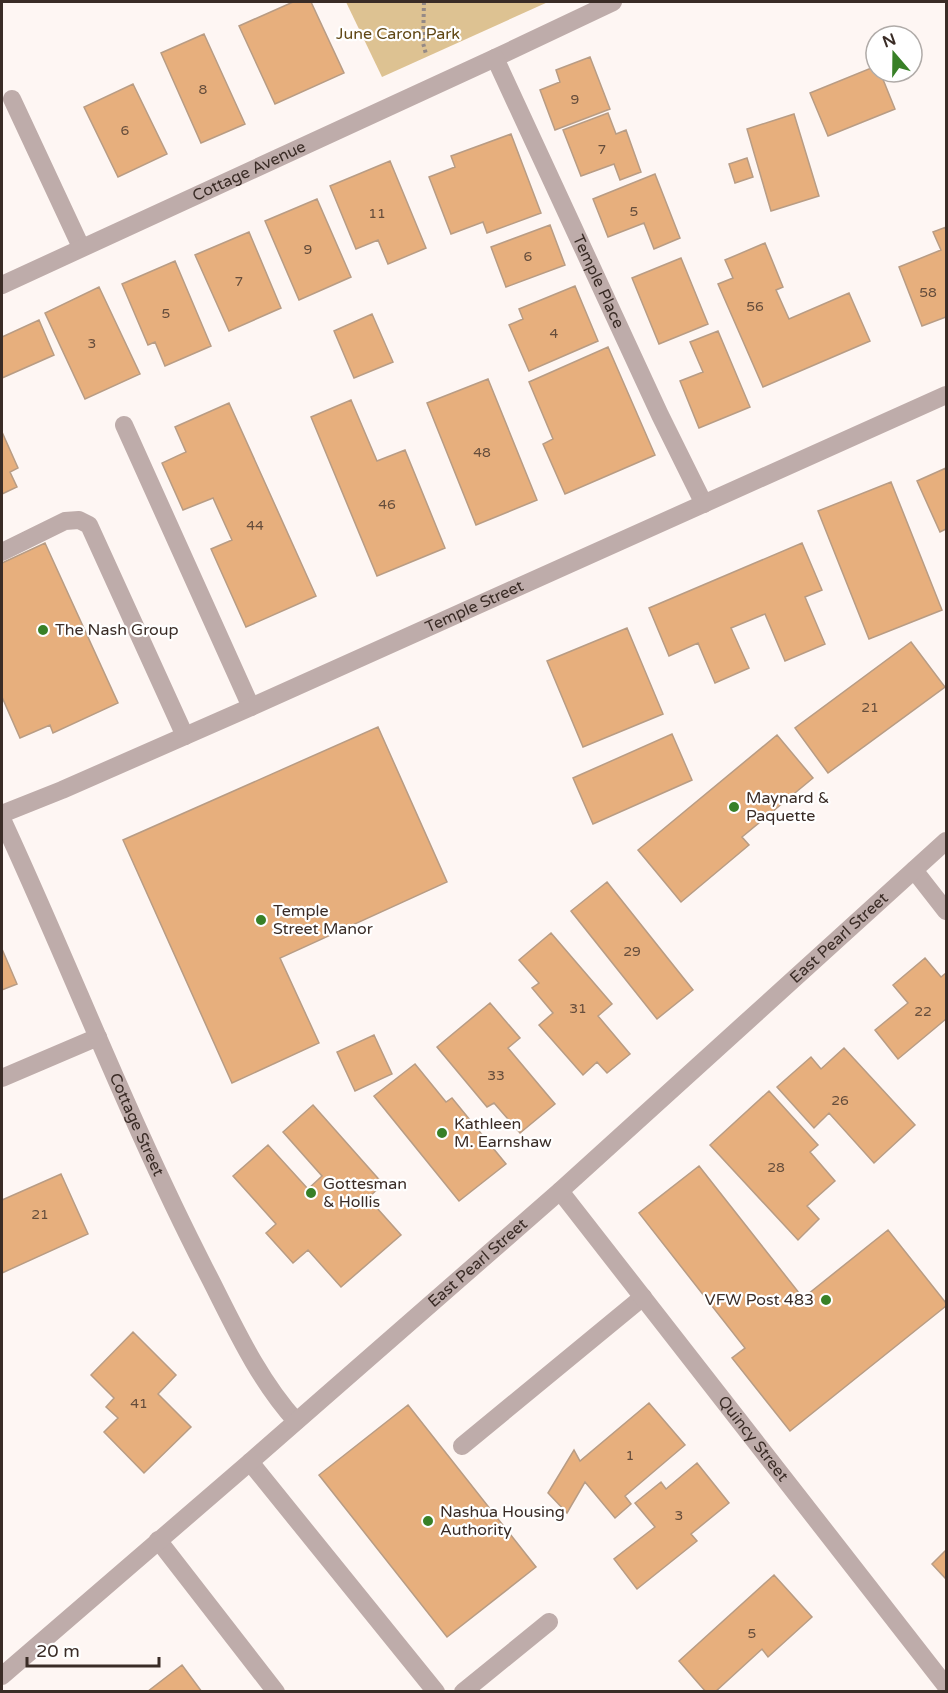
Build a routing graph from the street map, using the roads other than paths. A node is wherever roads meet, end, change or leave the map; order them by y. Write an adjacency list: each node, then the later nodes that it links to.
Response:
1 (613, 2): 2 (street, Cottage Avenue)
2 (495, 58): 4 (street, Cottage Avenue); 8 (street, Temple Place)
3 (12, 99): 4 (street)
4 (81, 248): 5 (street, Cottage Avenue)
5 (2, 285)
6 (946, 395): 8 (street, Temple Street)
7 (124, 425): 10 (street)
8 (704, 504): 10 (street, Temple Street)
9 (2, 552): 11 (street)
10 (251, 707): 11 (street, Temple Street)
11 (185, 736): 12 (street, Temple Street)
12 (2, 814)
13 (2, 819): 17 (street, Cottage Street)
14 (946, 840): 15 (street, East Pearl Street)
15 (914, 870): 16 (street); 19 (street, East Pearl Street)
16 (946, 911)
17 (98, 1037): 18 (street); 21 (street, Cottage Street)
18 (2, 1078)
19 (560, 1191): 20 (street, Quincy Street); 21 (street, East Pearl Street)
20 (643, 1297): 22 (street); 27 (street, Quincy Street)
21 (296, 1421): 23 (street, East Pearl Street)
22 (462, 1446)
23 (250, 1462): 24 (street, East Pearl Street); 29 (street)
24 (158, 1540): 26 (street, East Pearl Street); 28 (street)
25 (549, 1622): 30 (street)
26 (2, 1676)
27 (946, 1686)
28 (276, 1692)
29 (436, 1692)
30 (463, 1692)

